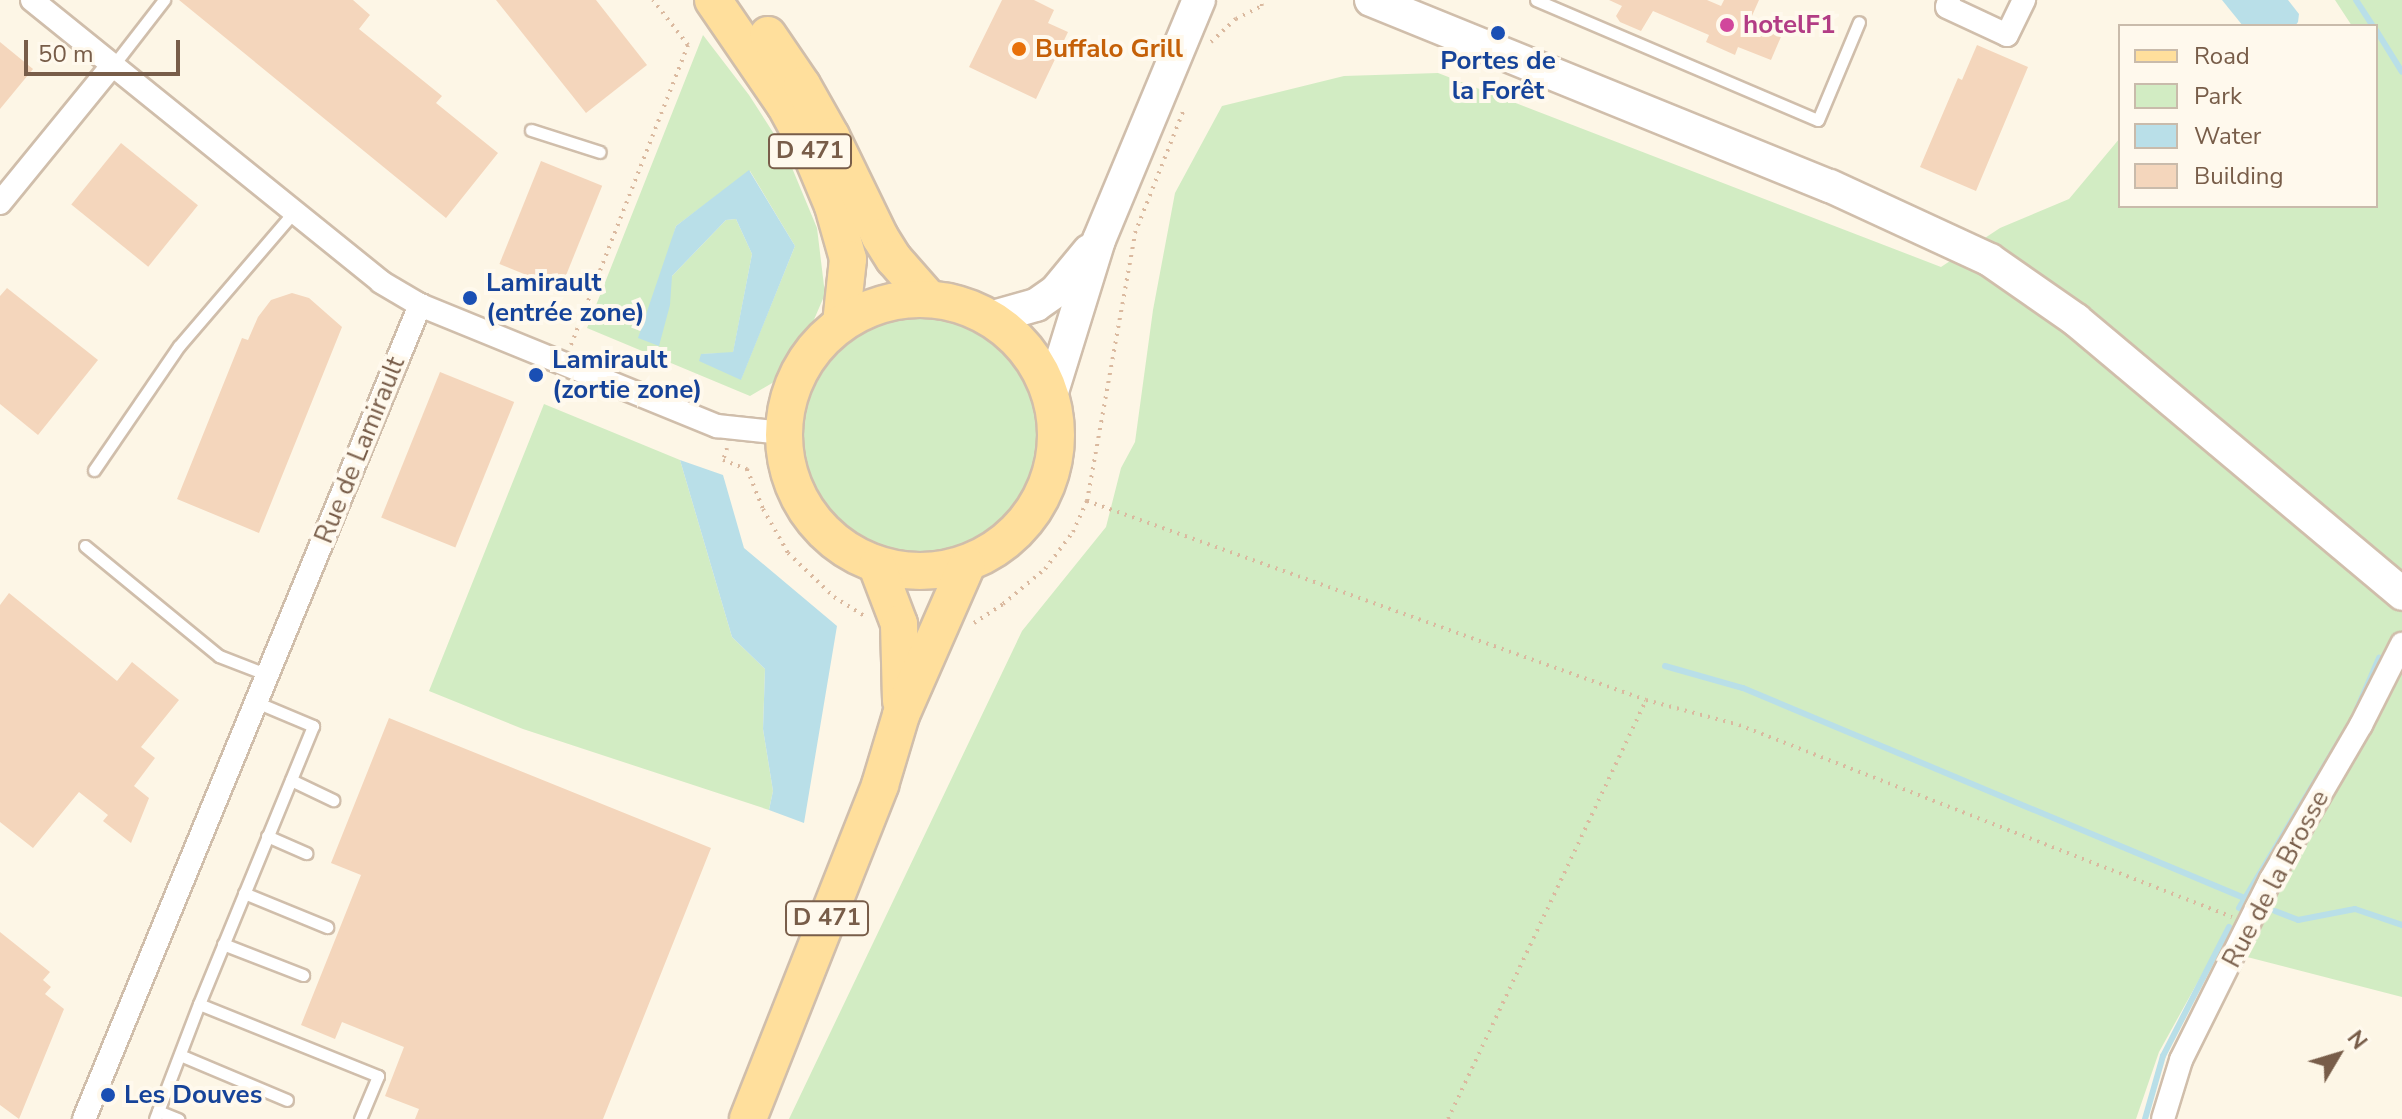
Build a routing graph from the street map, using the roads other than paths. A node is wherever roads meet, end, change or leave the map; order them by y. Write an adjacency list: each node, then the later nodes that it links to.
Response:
1 (32, 0): 11 (street)
2 (164, 0): 11 (lane)
3 (713, 0): 20 (main road, D 471)
4 (741, 0): 17 (main road, D 471)
5 (1199, 0): 16 (main road)
6 (1536, 0): 10 (lane)
7 (1949, 0): 8 (street)
8 (2024, 0)
9 (1382, 2): 27 (main road)
10 (1859, 22)
11 (111, 67): 14 (street); 15 (street)
12 (531, 130): 13 (lane)
13 (600, 152)
14 (0, 203)
15 (293, 213): 18 (street); 23 (lane)
16 (1099, 240): 19 (main road); 21 (main road)
17 (929, 299): 19 (main road); 20 (main road)
18 (420, 305): 22 (street); 29 (street, Rue de Lamirault)
19 (990, 318): 21 (main road)
20 (841, 323): 22 (main road)
21 (1051, 395): 25 (main road)
22 (783, 433): 26 (main road)
23 (94, 470)
24 (85, 546): 29 (lane)
25 (967, 565): 26 (main road); 31 (main road, D 471)
26 (877, 566): 31 (main road, D 471)
27 (2402, 594)
28 (2402, 644): 48 (street, Rue de la Brosse)
29 (268, 675): 30 (street, Rue de Lamirault)
30 (256, 702): 32 (lane); 44 (street, Rue de Lamirault)
31 (901, 715): 47 (main road, D 471)
32 (291, 780): 33 (lane); 34 (lane)
33 (333, 800)
34 (267, 836): 35 (lane); 36 (lane)
35 (306, 853)
36 (244, 893): 37 (lane); 38 (lane)
37 (327, 927)
38 (223, 944): 39 (lane); 40 (lane)
39 (303, 975)
40 (199, 1004): 41 (lane); 46 (lane)
41 (180, 1055): 42 (lane); 43 (lane)
42 (287, 1100)
43 (156, 1115): 45 (lane)
44 (84, 1119)
45 (178, 1119)
46 (360, 1119)
47 (748, 1119)
48 (2163, 1119)

